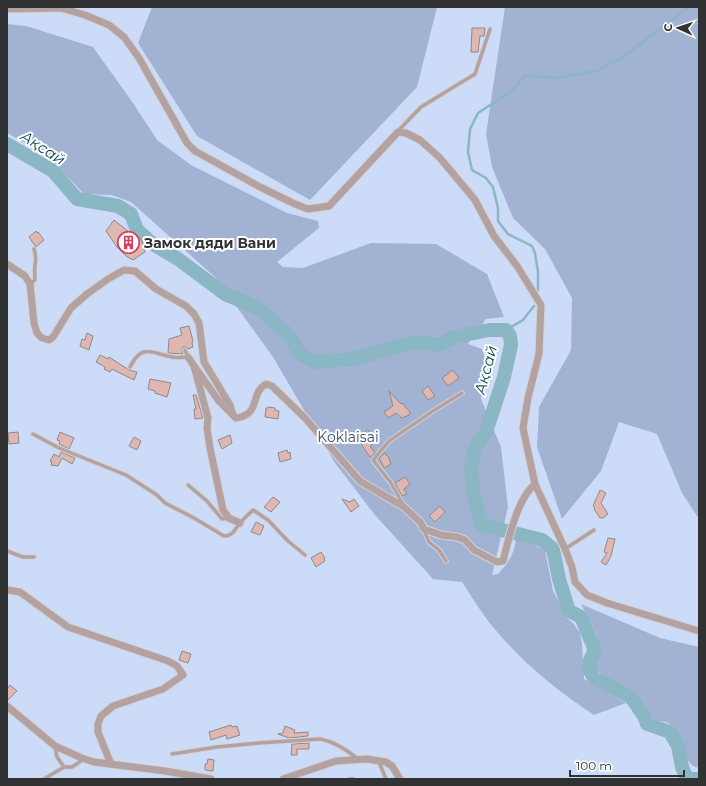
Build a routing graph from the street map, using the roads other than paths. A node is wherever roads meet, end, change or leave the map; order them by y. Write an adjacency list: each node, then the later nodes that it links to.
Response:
1 (7, 9): 3 (street)
2 (490, 29): 3 (lane)
3 (398, 132): 13 (street)
4 (34, 249): 6 (lane)
5 (7, 264): 6 (street)
6 (30, 284): 11 (street)
7 (186, 353): 8 (street); 9 (lane)
8 (194, 366): 11 (street); 16 (street)
9 (130, 367)
10 (462, 393): 15 (lane)
11 (233, 416): 15 (street)
12 (33, 434): 17 (lane)
13 (534, 484): 18 (street); 20 (street)
14 (188, 485): 16 (lane)
15 (404, 507): 18 (street)
16 (229, 518): 17 (street)
17 (240, 522): 22 (lane)
18 (424, 529): 24 (lane)
19 (594, 530): 20 (lane)
20 (565, 549): 26 (street)
21 (7, 551): 23 (lane)
22 (305, 555)
23 (34, 557)
24 (446, 561)
25 (7, 590): 33 (street)
26 (699, 630)
27 (7, 706): 28 (street)
28 (55, 746): 30 (street); 34 (lane)
29 (172, 754): 31 (lane)
30 (84, 759): 33 (street); 34 (lane)
31 (359, 760): 32 (street); 37 (street)
32 (379, 761): 40 (lane); 41 (street)
33 (111, 764): 36 (street)
34 (64, 767): 35 (lane)
35 (44, 779)
36 (211, 779)
37 (283, 779)
38 (349, 779): 39 (lane)
39 (353, 779)
40 (386, 779)
41 (400, 779)

